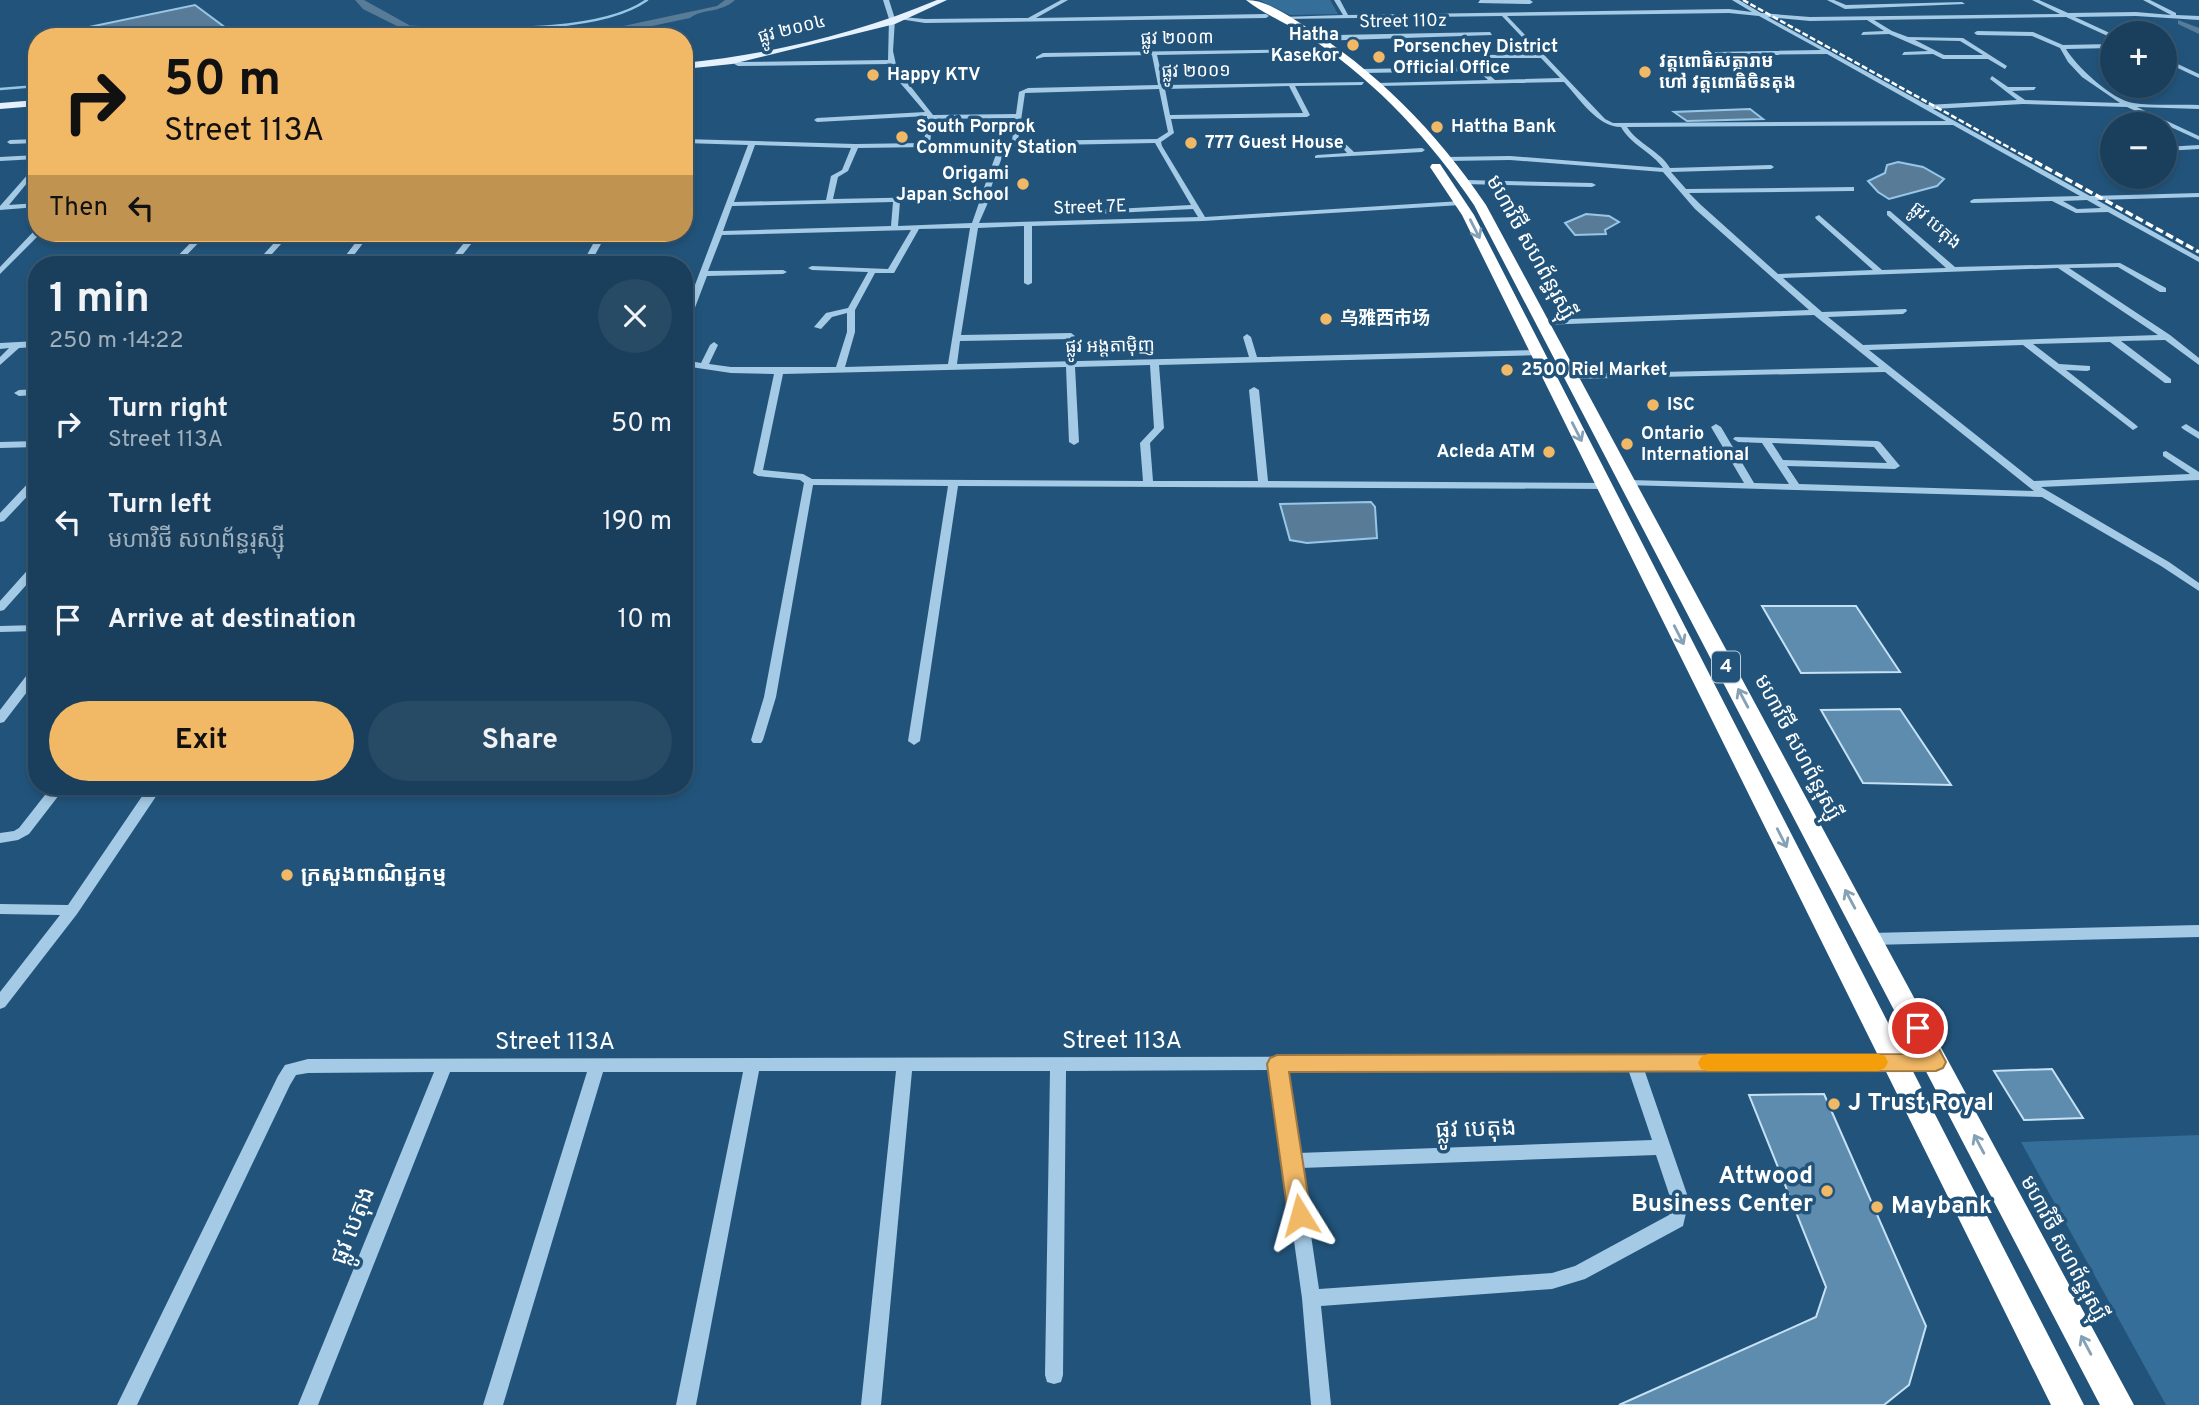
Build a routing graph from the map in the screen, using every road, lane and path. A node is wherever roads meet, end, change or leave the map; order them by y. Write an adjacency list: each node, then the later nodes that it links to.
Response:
1 (886, 0): 31 (street)
2 (943, 0): 28 (main road, ផ្លូវ ២០០៤)
3 (1065, 0): 30 (street)
4 (1234, 0): 23 (highway, មហាវិថី សហព័ន្ធរុស្ស៊ី / 4)
5 (1251, 0): 23 (highway, មហាវិថី សហព័ន្ធរុស្ស៊ី / 4)
6 (1337, 0): 22 (street)
7 (1735, 0): 20 (street)
8 (1830, 0): 16 (street)
9 (1894, 0): 16 (street)
10 (1956, 0): 16 (street)
11 (2035, 0): 24 (street)
12 (2146, 0): 25 (street)
13 (1479, 1): 14 (street); 18 (street)
14 (1530, 2)
15 (1597, 6): 17 (street)
16 (1903, 6): 26 (street)
17 (1603, 12): 19 (street); 20 (street)
18 (1489, 13): 19 (street); 21 (street)
19 (1502, 13): 47 (street)
20 (1757, 13): 29 (street); 42 (street)
21 (1410, 14): 22 (street); 32 (street)
22 (1346, 15): 23 (street)
23 (1275, 16): 30 (street); 39 (highway, មហាវិថី សហព័ន្ធរុស្ស៊ី / 4)
24 (2067, 16): 25 (street); 26 (street); 33 (street)
25 (2177, 16): 27 (street)
26 (1925, 18): 29 (street)
27 (2199, 18)
28 (902, 19): 30 (street); 31 (main road, ផ្លូវ ២០០៤)
29 (1869, 19): 34 (street)
30 (1030, 20)
31 (892, 22): 51 (main road, ផ្លូវ ២០០៤); 52 (street)
32 (1416, 22)
33 (2100, 31)
34 (1889, 32): 37 (street); 38 (street)
35 (1977, 33): 41 (street)
36 (1490, 34): 39 (street, Street 110z)
37 (1863, 34)
38 (1907, 38): 44 (street); 49 (street)
39 (1317, 45): 43 (street, ផ្លូវ ២០០៣); 58 (highway, មហាវិថី សហព័ន្ធរុស្ស៊ី / 4)
40 (2100, 46): 41 (street)
41 (2062, 47): 68 (street)
42 (1827, 51): 45 (street); 69 (street)
43 (1154, 53): 50 (street, ផ្លូវ ២០០៣); 62 (street)
44 (1932, 53): 46 (street); 49 (street)
45 (1715, 54)
46 (1904, 54)
47 (1542, 56): 48 (street); 59 (street)
48 (1488, 57)
49 (1991, 57): 55 (street)
50 (1038, 58)
51 (732, 61): 52 (street); 53 (main road, ផ្លូវ ២០០៤)
52 (891, 62): 71 (street)
53 (693, 65)
54 (2177, 66): 56 (street)
55 (2005, 68)
56 (2199, 76)
57 (1992, 78): 64 (street)
58 (1368, 80): 60 (street); 60 (street); 61 (street, ផ្លូវ ២០០១); 90 (highway, មហាវិថី សហព័ន្ធរុស្ស៊ី / 4); 98 (highway, មហាវិថី សហព័ន្ធរុស្ស៊ី / 4)
59 (1564, 80): 60 (street); 76 (street)
60 (1493, 81)
61 (1291, 85): 62 (street, ផ្លូវ ២០០១); 73 (street)
62 (1163, 86): 72 (street, ផ្លូវ ២០០១); 73 (street)
63 (2034, 88): 64 (street)
64 (2004, 89): 65 (street)
65 (2023, 102): 68 (street); 69 (street)
66 (28, 104): 67 (main road)
67 (0, 106)
68 (2131, 106): 70 (street); 78 (street)
69 (1926, 107): 75 (street)
70 (2199, 107)
71 (930, 116): 72 (street); 74 (street); 86 (street)
72 (1018, 116): 84 (street)
73 (1169, 117): 81 (street)
74 (817, 120)
75 (1954, 123): 76 (street); 104 (street)
76 (1623, 125): 96 (street)
77 (1336, 137): 91 (street)
78 (2199, 138)
79 (28, 141): 82 (street)
80 (693, 141): 85 (street)
81 (1158, 141): 84 (street); 112 (street)
82 (10, 142)
83 (1004, 142): 84 (street); 86 (street); 103 (street)
84 (1015, 142)
85 (752, 144): 87 (street); 109 (street)
86 (927, 144): 87 (street)
87 (855, 146): 107 (street)
88 (2199, 147): 89 (street)
89 (2177, 148)
90 (1422, 150): 91 (street); 98 (highway, មហាវិថី សហព័ន្ធរុស្ស៊ី / 4)
91 (1353, 155): 93 (street)
92 (28, 157): 94 (street)
93 (1317, 158)
94 (0, 159)
95 (1772, 167): 96 (street)
96 (1665, 170): 98 (street); 101 (street)
97 (28, 177): 111 (street)
98 (1454, 177): 99 (street); 117 (street, Street 7E); 142 (highway, មហាវិថី សហព័ន្ធរុស្ស៊ី / 4)
99 (1592, 185)
100 (1851, 189): 101 (street)
101 (1683, 191): 141 (street)
102 (2199, 195): 104 (street)
103 (985, 198): 106 (street); 119 (street)
104 (2088, 198): 105 (street); 113 (street)
105 (2054, 199): 108 (street); 113 (street)
106 (897, 200): 107 (street); 121 (street)
107 (829, 201): 109 (street)
108 (1973, 201)
109 (731, 204): 122 (street)
110 (28, 206): 111 (street)
111 (2, 207)
112 (1196, 207): 114 (street); 117 (street)
113 (2109, 210): 132 (street)
114 (1095, 212)
115 (1890, 214): 136 (street, ផ្លូវ បេតុង)
116 (1819, 217): 137 (street)
117 (1203, 219): 118 (street, Street 7E)
118 (1028, 226): 119 (street, Street 7E); 143 (street)
119 (974, 227): 120 (street, Street 7E); 154 (street)
120 (916, 228): 121 (street, Street 7E); 135 (street)
121 (894, 229): 122 (street, Street 7E)
122 (720, 233): 140 (street)
123 (28, 242): 138 (street)
124 (195, 242): 128 (street)
125 (279, 242): 129 (street)
126 (360, 242): 130 (street)
127 (469, 242): 131 (street)
128 (182, 256)
129 (266, 256)
130 (349, 256)
131 (457, 256)
132 (2199, 260)
133 (2060, 266): 136 (street); 144 (street); 153 (street)
134 (812, 268): 135 (street)
135 (873, 270): 146 (street)
136 (1952, 270): 137 (street)
137 (1879, 271): 141 (street)
138 (0, 272)
139 (783, 272): 140 (street)
140 (704, 274): 145 (street)
141 (1776, 276): 148 (street)
142 (1512, 282): 149 (highway, មហាវិថី សហព័ន្ធរុស្ស៊ី / 4); 162 (highway, មហាវិថី សហព័ន្ធរុស្ស៊ី / 4)
143 (1028, 283)
144 (2163, 290)
145 (693, 303)
146 (851, 310): 150 (street); 173 (street)
147 (1903, 311): 148 (street)
148 (1818, 313): 149 (street); 161 (street)
149 (1544, 323): 176 (highway, មហាវិថី សហព័ន្ធរុស្ស៊ី / 4)
150 (818, 327)
151 (1071, 336): 154 (street)
152 (1247, 337): 163 (street)
153 (2167, 337): 155 (street); 166 (street)
154 (956, 338): 170 (street)
155 (2112, 339): 156 (street); 177 (street)
156 (2025, 342): 161 (street); 171 (street)
157 (28, 344): 158 (street)
158 (17, 345): 160 (street); 164 (street)
159 (714, 345): 169 (street)
160 (0, 346)
161 (1862, 348): 174 (street)
162 (1538, 353): 163 (street, ផ្លូវ អង្តតាម៉ិញ); 199 (highway, មហាវិថី សហព័ន្ធរុស្ស៊ី / 4, one-way to 199)
163 (1254, 360): 165 (street, ផ្លូវ អង្តតាម៉ិញ)
164 (0, 362)
165 (1154, 362): 167 (street, ផ្លូវ អង្តតាម៉ិញ); 196 (street)
166 (2199, 362)
167 (1070, 364): 170 (street, ផ្លូវ អង្តតាម៉ិញ); 187 (street)
168 (693, 365): 169 (street, ផ្លូវ អង្តតាម៉ិញ)
169 (703, 367): 175 (street, ផ្លូវ អង្តតាម៉ិញ)
170 (952, 367): 173 (street, ផ្លូវ អង្តតាម៉ិញ)
171 (2057, 367): 172 (street); 183 (street)
172 (2087, 368)
173 (840, 369): 175 (street, ផ្លូវ អង្តតាម៉ិញ)
174 (1887, 369): 176 (street); 198 (street)
175 (779, 371): 193 (street)
176 (1573, 377): 195 (highway, មហាវិថី សហព័ន្ធរុស្ស៊ី / 4)
177 (2168, 381)
178 (1254, 390): 197 (street)
179 (28, 392): 180 (street)
180 (19, 393)
181 (2186, 426): 184 (street)
182 (1716, 427): 200 (street)
183 (2133, 427)
184 (2199, 436)
185 (1738, 439): 186 (street)
186 (1765, 440): 191 (street); 191 (street)
187 (1074, 442)
188 (28, 444): 189 (street)
189 (0, 446)
190 (2166, 454): 192 (street)
191 (1780, 463): 201 (street)
192 (2199, 476): 198 (street)
193 (809, 482): 194 (street); 212 (street)
194 (954, 482): 196 (street); 213 (street)
195 (1629, 483): 200 (street); 220 (highway, មហាវិថី សហព័ន្ធរុស្ស៊ី / 4, one-way to 195)
196 (1148, 484): 197 (street)
197 (1263, 484): 199 (street)
198 (2034, 484): 203 (street)
199 (1605, 486): 222 (highway, មហាវិថី សហព័ន្ធរុស្ស៊ី / 4, one-way to 222)
200 (1751, 486): 201 (street)
201 (1796, 488): 203 (street)
202 (28, 489): 204 (street)
203 (2044, 494): 206 (street)
204 (0, 519)
205 (28, 576): 207 (street)
206 (2199, 588)
207 (0, 608)
208 (28, 628): 209 (street)
209 (0, 629)
210 (28, 682): 211 (street)
211 (0, 719)
212 (757, 740)
213 (914, 741)
214 (52, 795): 216 (street)
215 (150, 795): 218 (street)
216 (0, 838)
217 (0, 909): 218 (street)
218 (72, 910): 221 (street)
219 (2199, 931): 220 (street)
220 (1871, 939): 223 (highway, មហាវិថី សហព័ន្ធរុស្ស៊ី / 4)
221 (0, 1003)
222 (1895, 1062): 223 (street, Street 113A); 224 (street, Street 113A); 241 (highway, មហាវិថី សហព័ន្ធរុស្ស៊ី / 4)
223 (1936, 1062): 242 (highway, មហាវិថី សហព័ន្ធរុស្ស៊ី / 4, one-way to 223)
224 (1634, 1063): 225 (street, Street 113A); 231 (street)
225 (1277, 1064): 228 (street, Street 113A); 232 (street)
226 (752, 1065): 227 (street, Street 113A); 230 (street, Street 113A); 238 (street)
227 (905, 1065): 228 (street, Street 113A); 239 (street)
228 (1058, 1065): 234 (street)
229 (445, 1066): 230 (street, Street 113A); 235 (street, Street 113A); 236 (street, ផ្លូវ បេតុង)
230 (597, 1066): 237 (street)
231 (1662, 1147): 232 (street, ផ្លូវ បេតុង); 233 (street)
232 (1292, 1161): 233 (street)
233 (1311, 1298): 240 (street)
234 (1054, 1376)
235 (127, 1405)
236 (308, 1405)
237 (493, 1405)
238 (686, 1405)
239 (872, 1405)
240 (1321, 1405)
241 (2068, 1405)
242 (2118, 1405)

